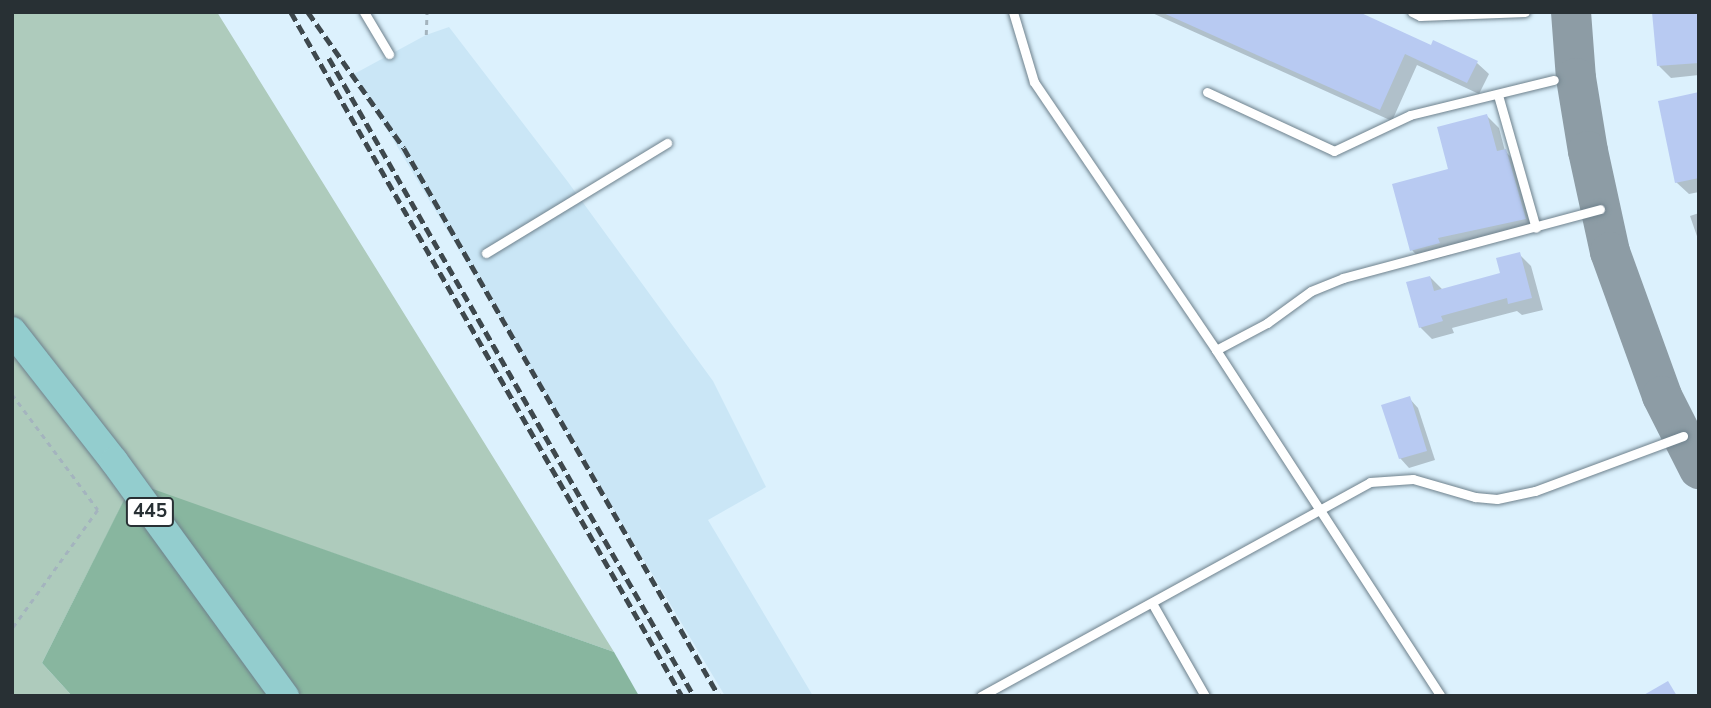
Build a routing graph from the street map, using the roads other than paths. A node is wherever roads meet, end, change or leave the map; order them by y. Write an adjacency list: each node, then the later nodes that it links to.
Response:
1 (365, 12): 5 (lane)
2 (1013, 12): 14 (lane)
3 (1412, 12): 4 (lane)
4 (1525, 12)
5 (389, 54)
6 (1554, 80): 8 (lane)
7 (1207, 92): 8 (lane)
8 (1498, 94): 11 (lane)
9 (667, 143): 12 (lane)
10 (1600, 209): 11 (lane)
11 (1536, 228): 14 (lane)
12 (486, 253)
13 (12, 331): 18 (main road, 445)
14 (1216, 350): 16 (lane)
15 (1683, 436): 16 (lane)
16 (1319, 508): 17 (lane); 21 (lane)
17 (1152, 603): 19 (lane); 20 (lane)
18 (285, 696)
19 (981, 696)
20 (1205, 696)
21 (1441, 696)

